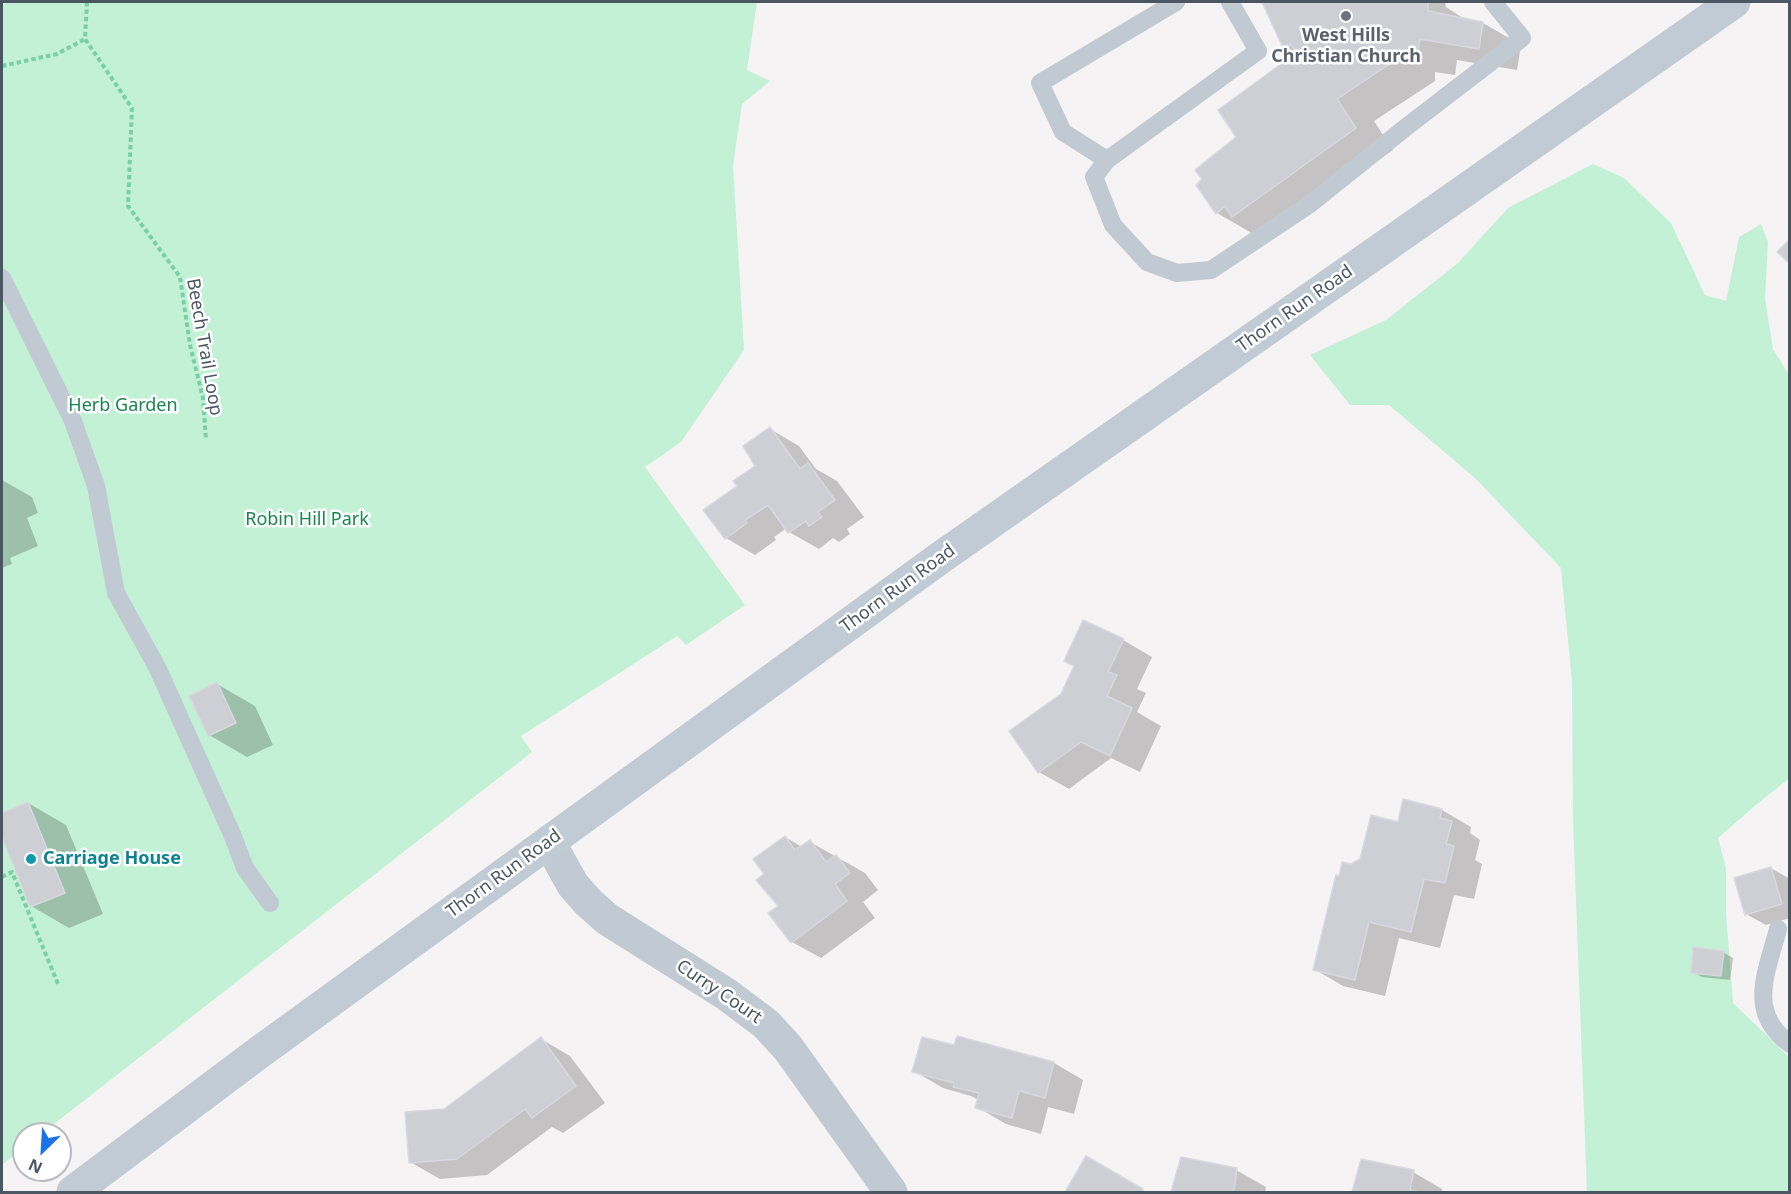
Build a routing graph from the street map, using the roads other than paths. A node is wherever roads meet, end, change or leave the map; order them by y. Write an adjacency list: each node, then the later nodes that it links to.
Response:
1 (1176, 2): 5 (lane)
2 (1230, 2): 5 (lane)
3 (1493, 2): 5 (lane)
4 (1716, 6): 7 (street, Thorn Run Road)
5 (1107, 160)
6 (2, 278): 8 (lane)
7 (549, 842): 11 (street, Thorn Run Road); 12 (street, Curry Court)
8 (270, 903)
9 (1778, 929): 10 (lane)
10 (1790, 1044)
11 (73, 1192)
12 (891, 1192)

